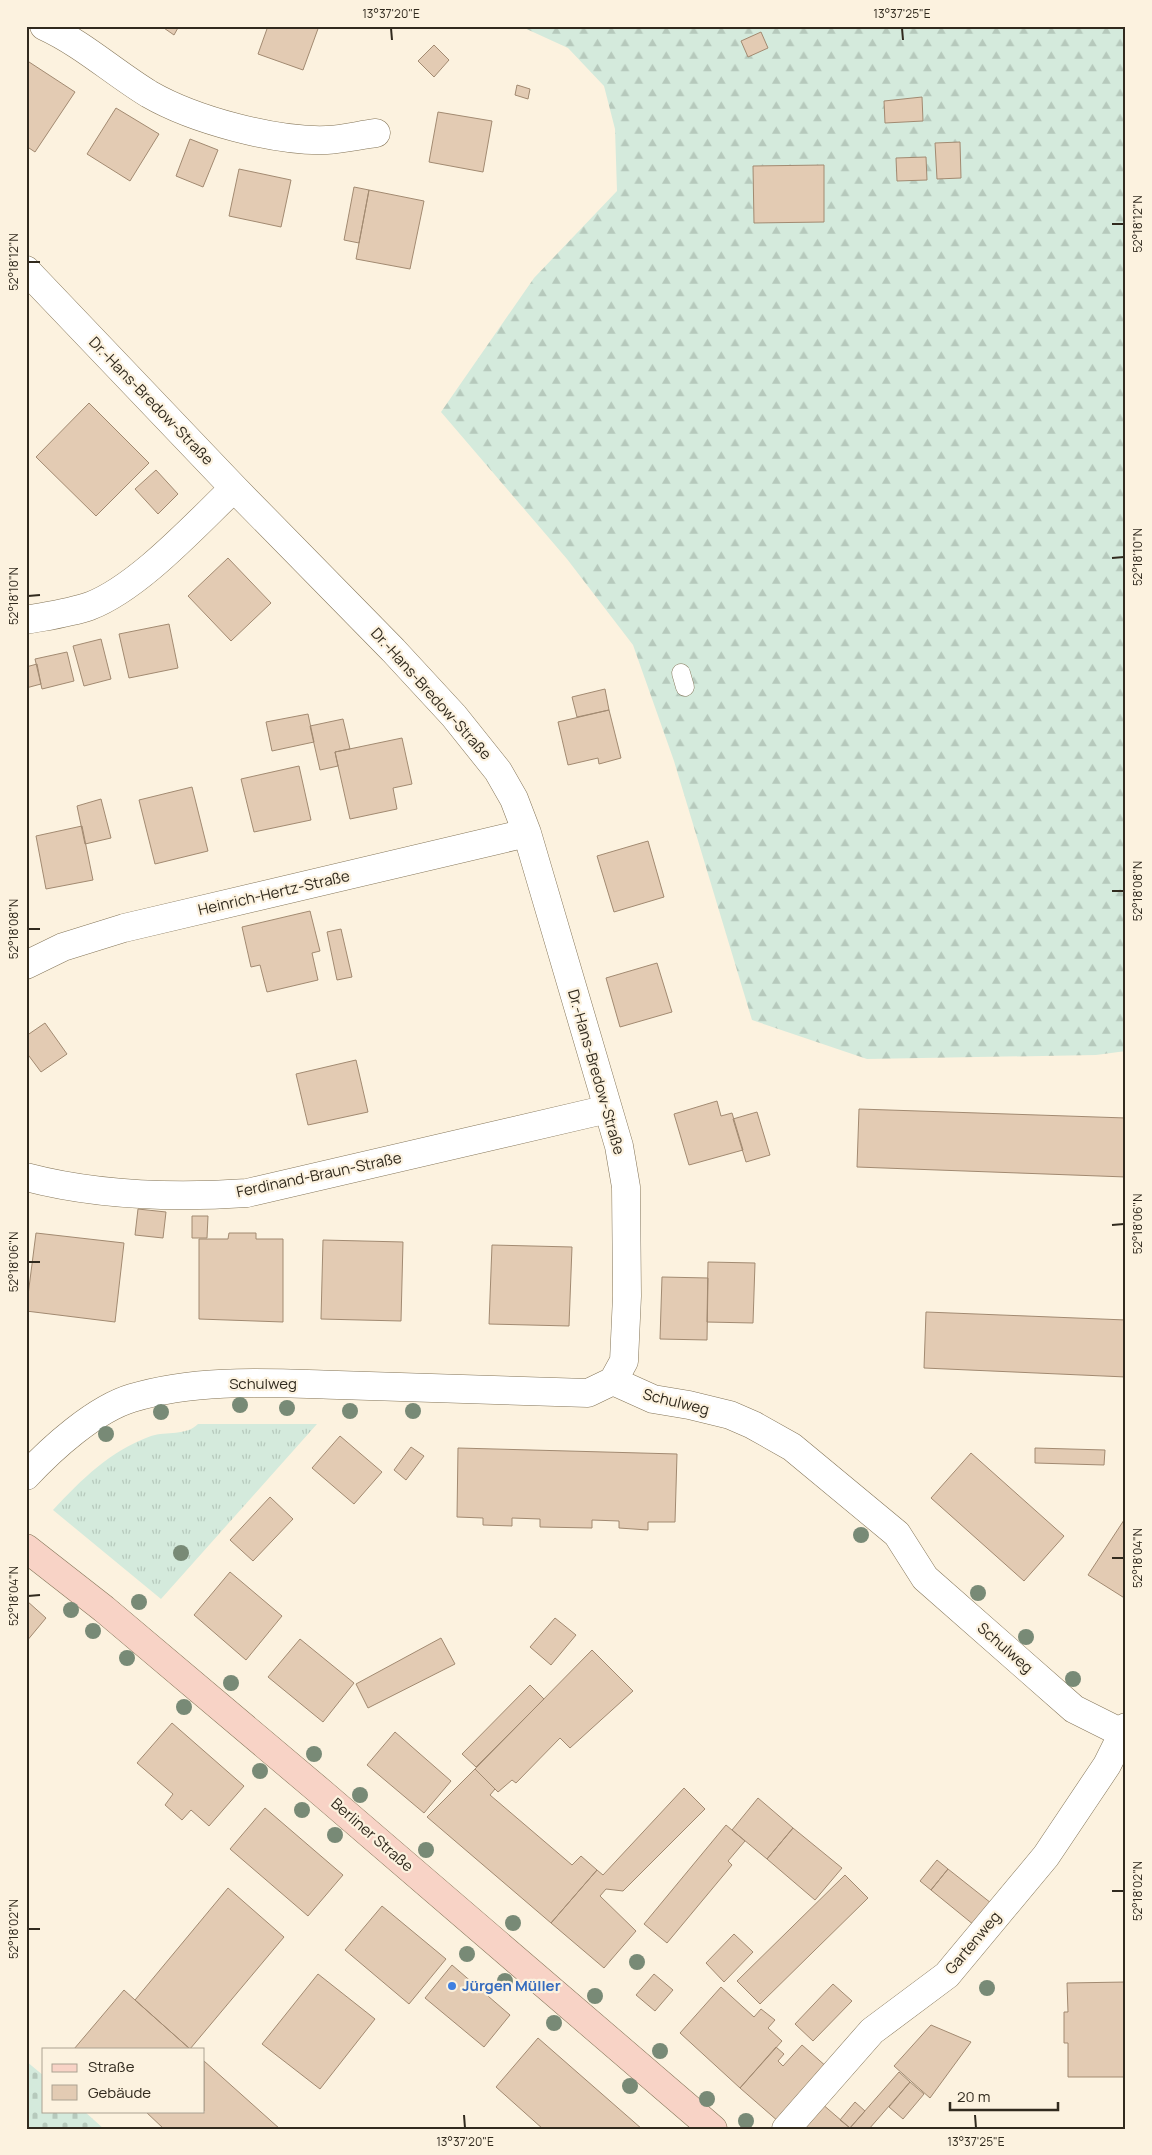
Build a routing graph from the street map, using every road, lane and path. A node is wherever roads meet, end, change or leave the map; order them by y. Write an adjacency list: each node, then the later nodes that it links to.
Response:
1 (44, 26): 2 (street)
2 (376, 133)
3 (26, 270): 4 (street, Dr.-Hans-Bredow-Straße)
4 (234, 488): 5 (street); 6 (street, Dr.-Hans-Bredow-Straße)
5 (26, 620)
6 (526, 833): 7 (street, Heinrich-Hertz-Straße); 8 (street, Dr.-Hans-Bredow-Straße)
7 (26, 966)
8 (608, 1109): 9 (street, Ferdinand-Braun-Straße); 10 (street, Dr.-Hans-Bredow-Straße)
9 (26, 1176)
10 (613, 1381): 11 (street, Schulweg); 13 (street, Schulweg)
11 (26, 1476)
12 (26, 1548): 14 (street, Berliner Straße)
13 (1124, 1730): 15 (street, Gartenweg)
14 (713, 2129)
15 (786, 2129)

